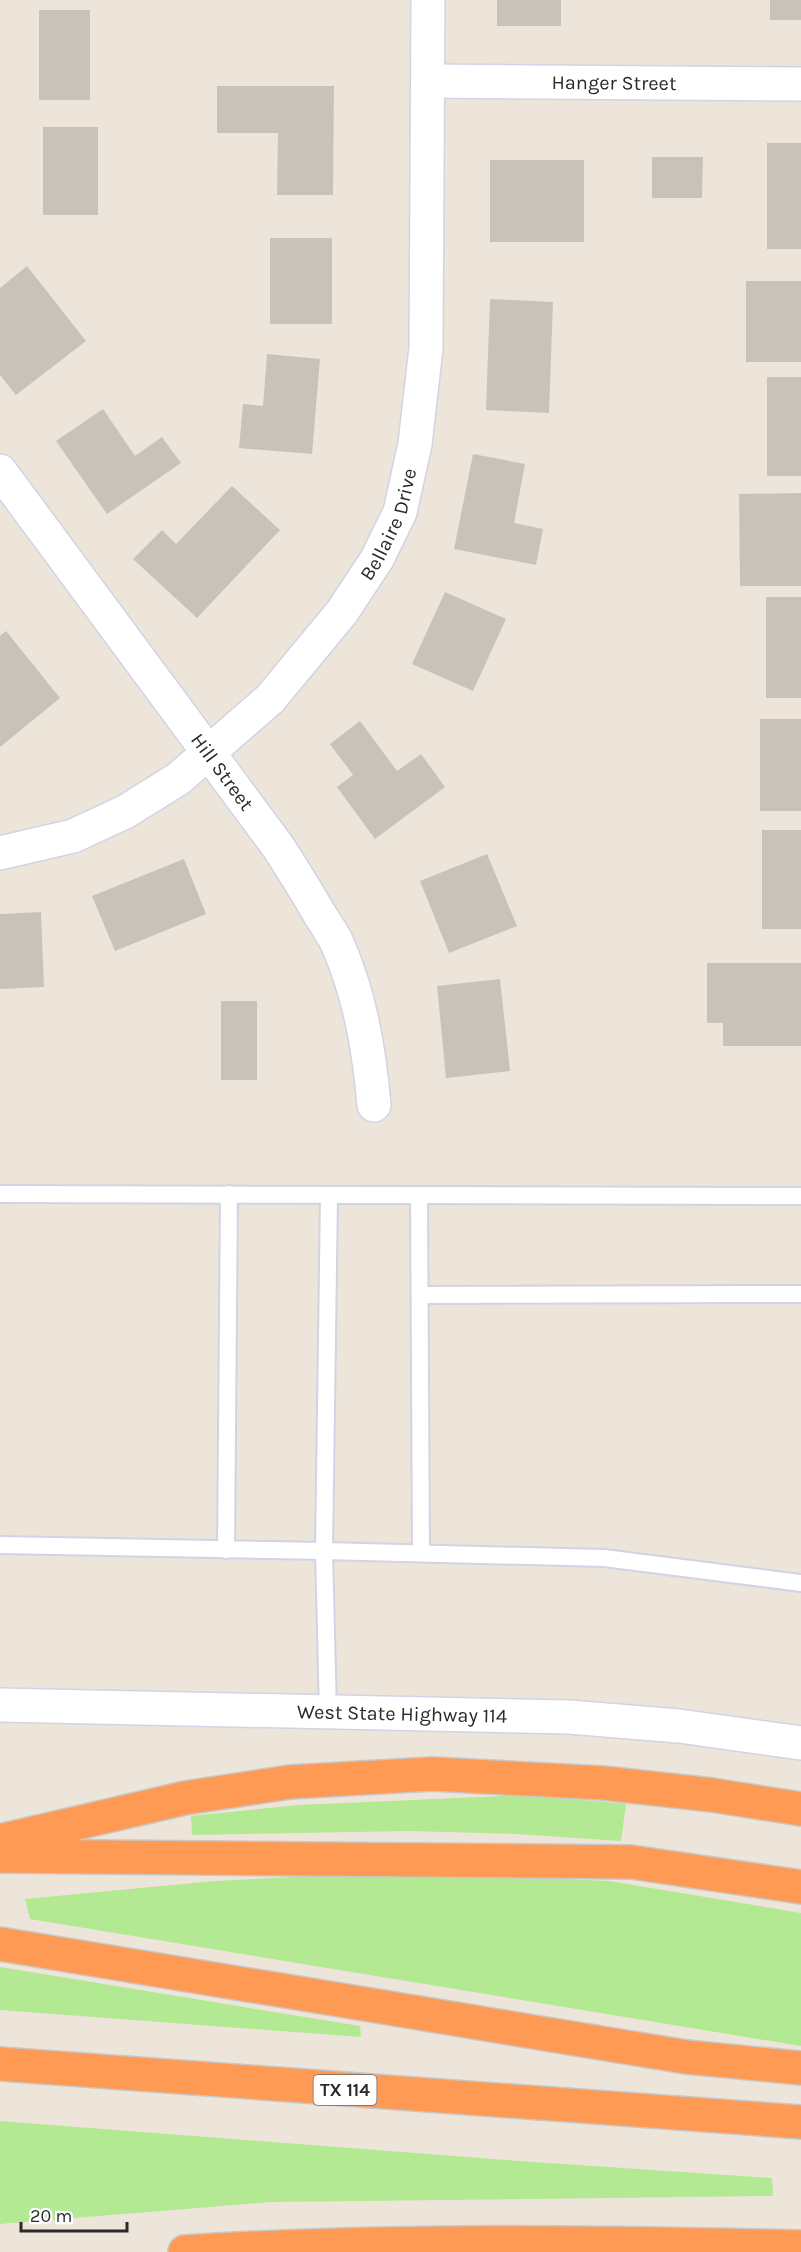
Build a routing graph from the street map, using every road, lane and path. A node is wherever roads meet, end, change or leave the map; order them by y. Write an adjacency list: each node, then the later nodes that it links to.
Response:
1 (428, 0): 2 (street, Bellaire Drive)
2 (428, 81): 3 (street, Hanger Street); 5 (street, Bellaire Drive)
3 (801, 84)
4 (0, 471): 5 (street, Hill Street)
5 (209, 754): 6 (street, Bellaire Drive); 7 (street, Hill Street)
6 (0, 853)
7 (374, 1105)
8 (0, 1194): 9 (lane)
9 (229, 1194): 10 (lane); 16 (lane)
10 (329, 1195): 11 (lane); 17 (lane)
11 (419, 1195): 12 (lane); 14 (lane)
12 (801, 1196)
13 (801, 1294): 14 (lane)
14 (420, 1295): 18 (lane)
15 (0, 1545): 16 (lane)
16 (226, 1550): 17 (lane)
17 (324, 1551): 18 (lane); 21 (lane)
18 (421, 1553): 19 (lane)
19 (801, 1583)
20 (0, 1705): 21 (street, West State Highway 114)
21 (328, 1713): 22 (street, West State Highway 114)
22 (801, 1743)
23 (801, 1809): 24 (highway)
24 (0, 1840)
25 (0, 1856): 26 (highway)
26 (801, 1887)
27 (0, 1944): 29 (highway)
28 (0, 2064): 30 (highway, TX 114)
29 (801, 2068)
30 (801, 2122)
31 (801, 2247): 32 (highway)
32 (185, 2252)

